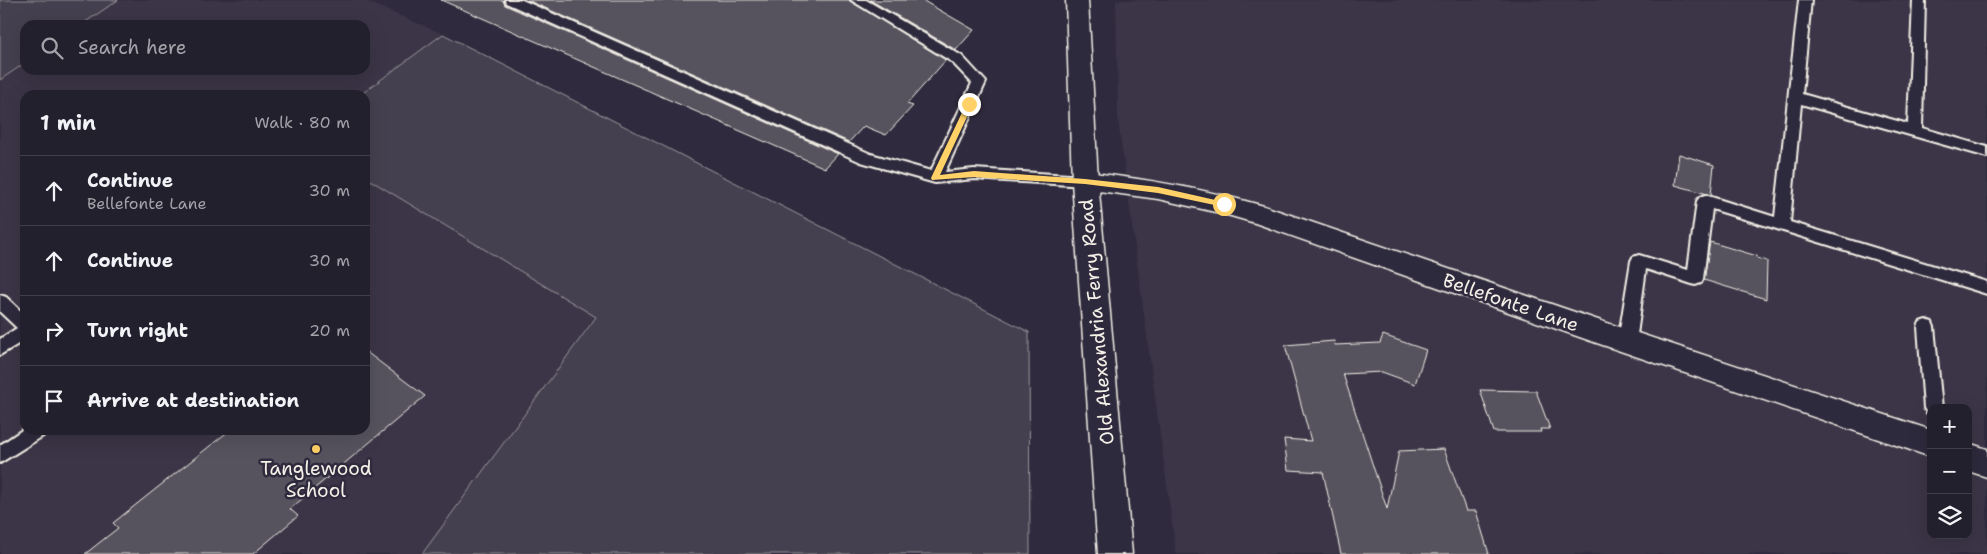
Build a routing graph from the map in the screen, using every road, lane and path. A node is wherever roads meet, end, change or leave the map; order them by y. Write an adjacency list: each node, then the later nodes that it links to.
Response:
1 (511, 0): 9 (lane)
2 (857, 0): 9 (lane)
3 (1077, 0): 10 (street, Old Alexandria Ferry Road)
4 (1806, 0): 6 (lane)
5 (1919, 0): 7 (lane)
6 (1795, 97): 7 (lane); 11 (lane)
7 (1915, 131): 8 (lane)
8 (1987, 152)
9 (935, 178): 10 (lane)
10 (1085, 181): 17 (street, Bellefonte Lane); 25 (street, Old Alexandria Ferry Road)
11 (1782, 225): 12 (lane); 17 (lane)
12 (1987, 288)
13 (0, 302): 14 (lane)
14 (20, 320)
15 (1926, 327): 19 (lane)
16 (20, 334): 18 (lane)
17 (1627, 342): 21 (street, Bellefonte Lane)
18 (0, 348)
19 (1933, 404)
20 (29, 435): 22 (lane)
21 (1927, 443)
22 (0, 455)
23 (1972, 458): 24 (street)
24 (1987, 463)
25 (1115, 554)

